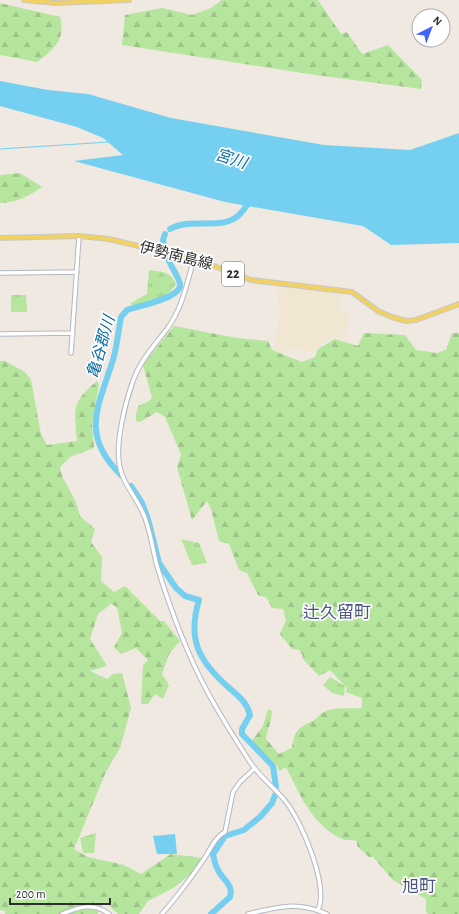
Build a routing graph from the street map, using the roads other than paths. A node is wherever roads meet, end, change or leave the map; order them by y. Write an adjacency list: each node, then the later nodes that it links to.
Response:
1 (24, 0): 2 (main road)
2 (129, 0)
3 (79, 236): 4 (main road, 伊勢南島線 / 22); 5 (main road, 伊勢南島線 / 22); 6 (street)
4 (0, 238)
5 (194, 259): 8 (main road, 伊勢南島線 / 22); 12 (street)
6 (77, 272): 7 (street); 9 (street)
7 (0, 273)
8 (459, 304)
9 (73, 333): 10 (street); 11 (street)
10 (0, 334)
11 (71, 353)
12 (255, 768): 13 (street); 16 (street)
13 (318, 910): 17 (street); 18 (street)
14 (62, 914): 15 (street)
15 (109, 914)
16 (162, 914)
17 (248, 914)
18 (327, 914)

